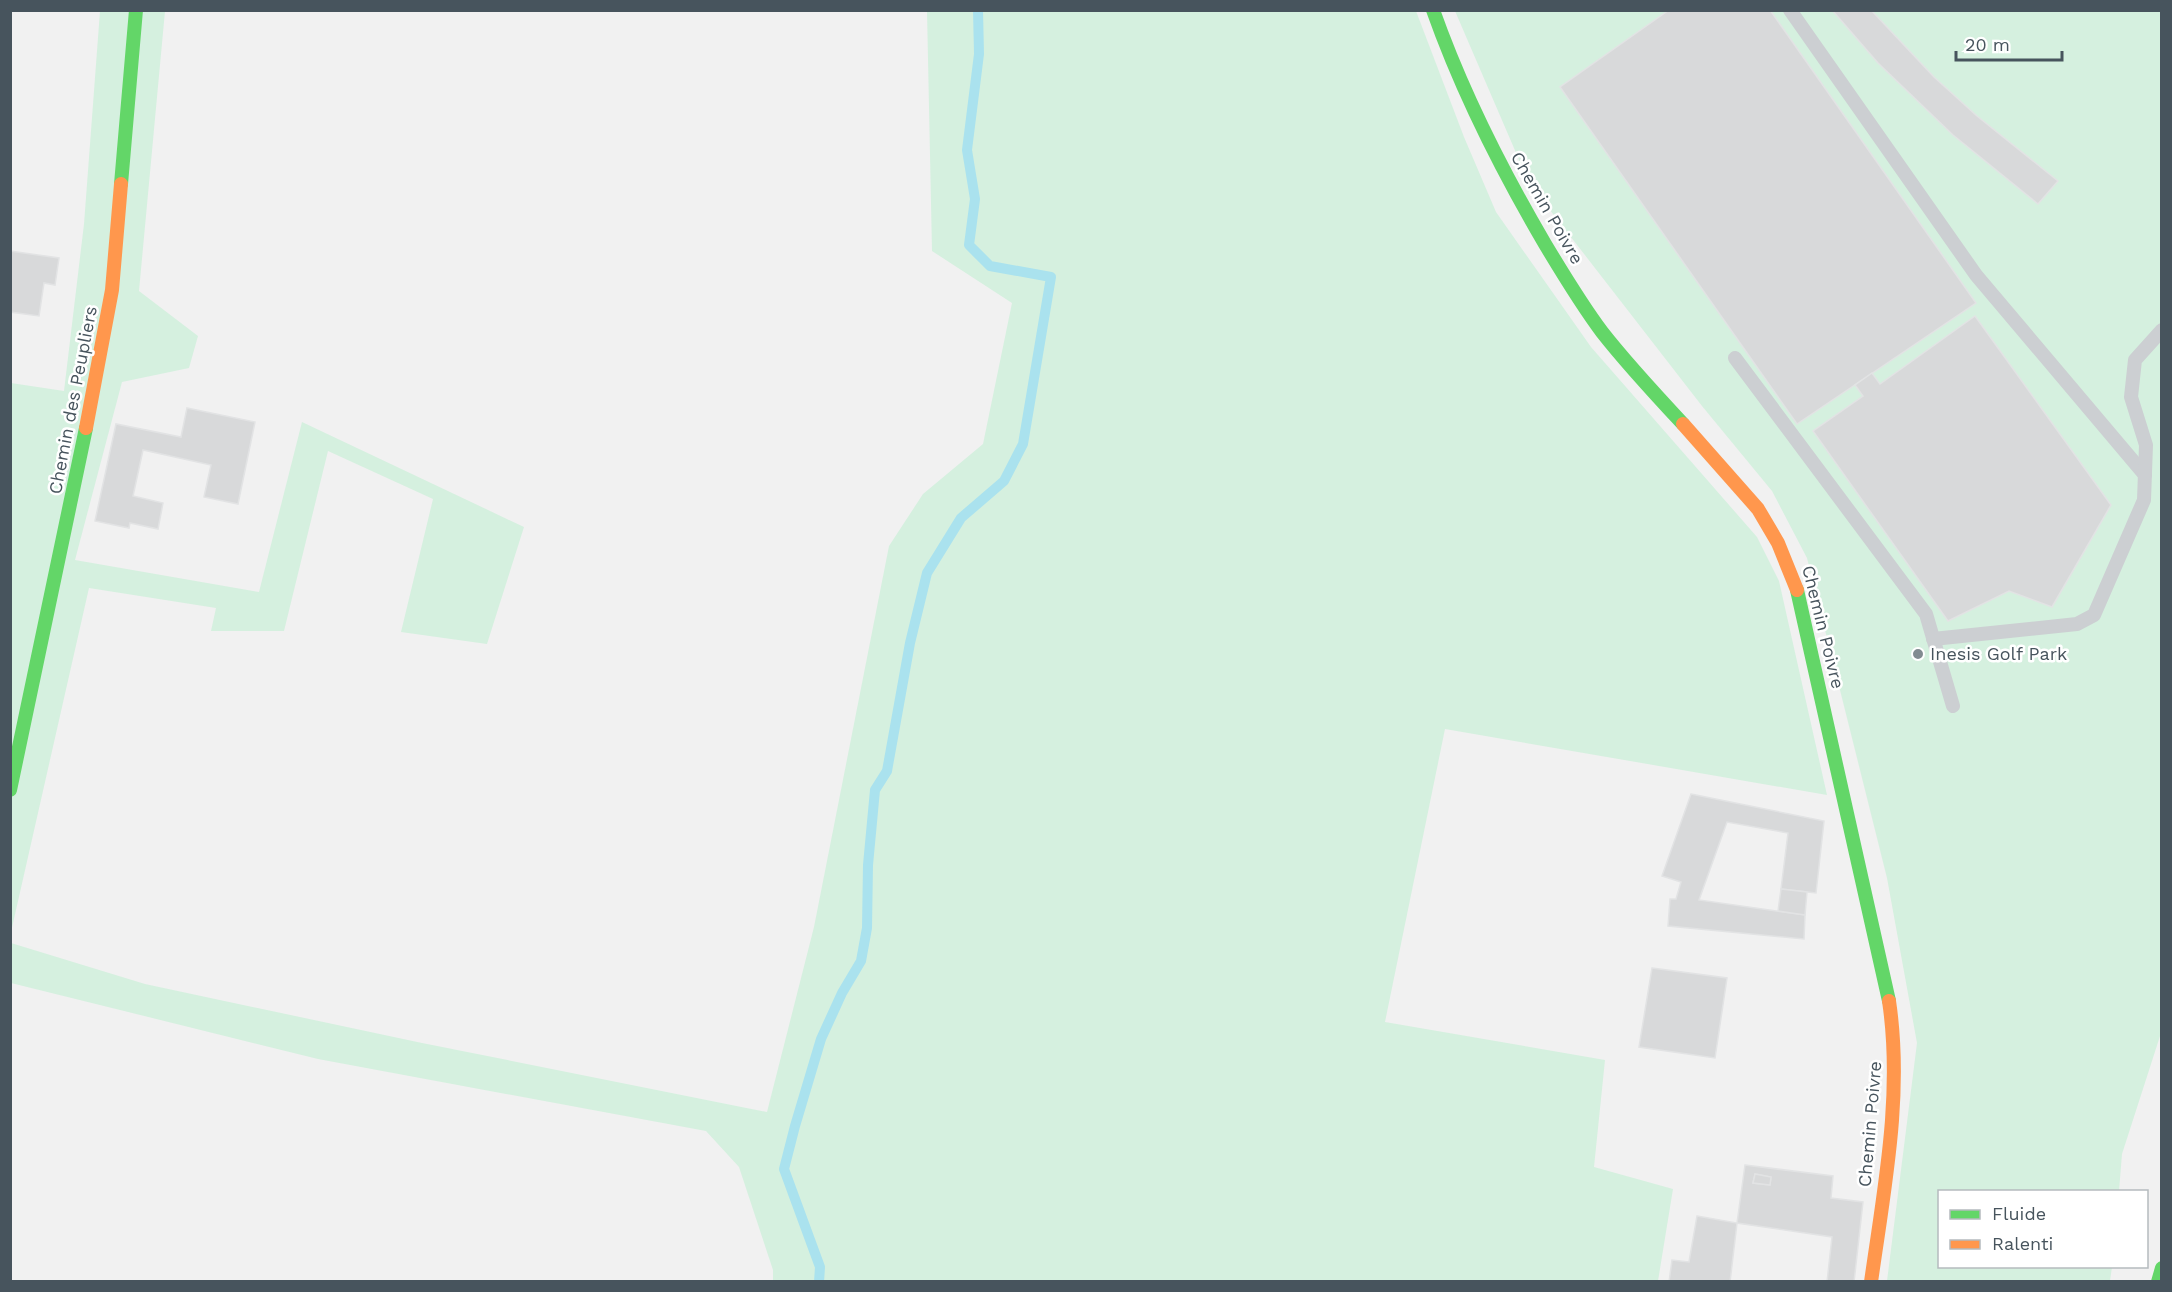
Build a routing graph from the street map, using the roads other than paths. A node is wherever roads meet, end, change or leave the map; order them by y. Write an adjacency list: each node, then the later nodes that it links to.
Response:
1 (136, 10): 9 (street, Chemin des Peupliers)
2 (1433, 10): 11 (street, Chemin Poivre)
3 (1790, 10): 6 (lane)
4 (2162, 330): 6 (lane)
5 (1735, 358): 7 (lane)
6 (2145, 475): 7 (lane)
7 (1933, 639): 8 (lane)
8 (1953, 706)
9 (10, 790)
10 (2162, 1268): 12 (street)
11 (1871, 1281)
12 (2158, 1281)

